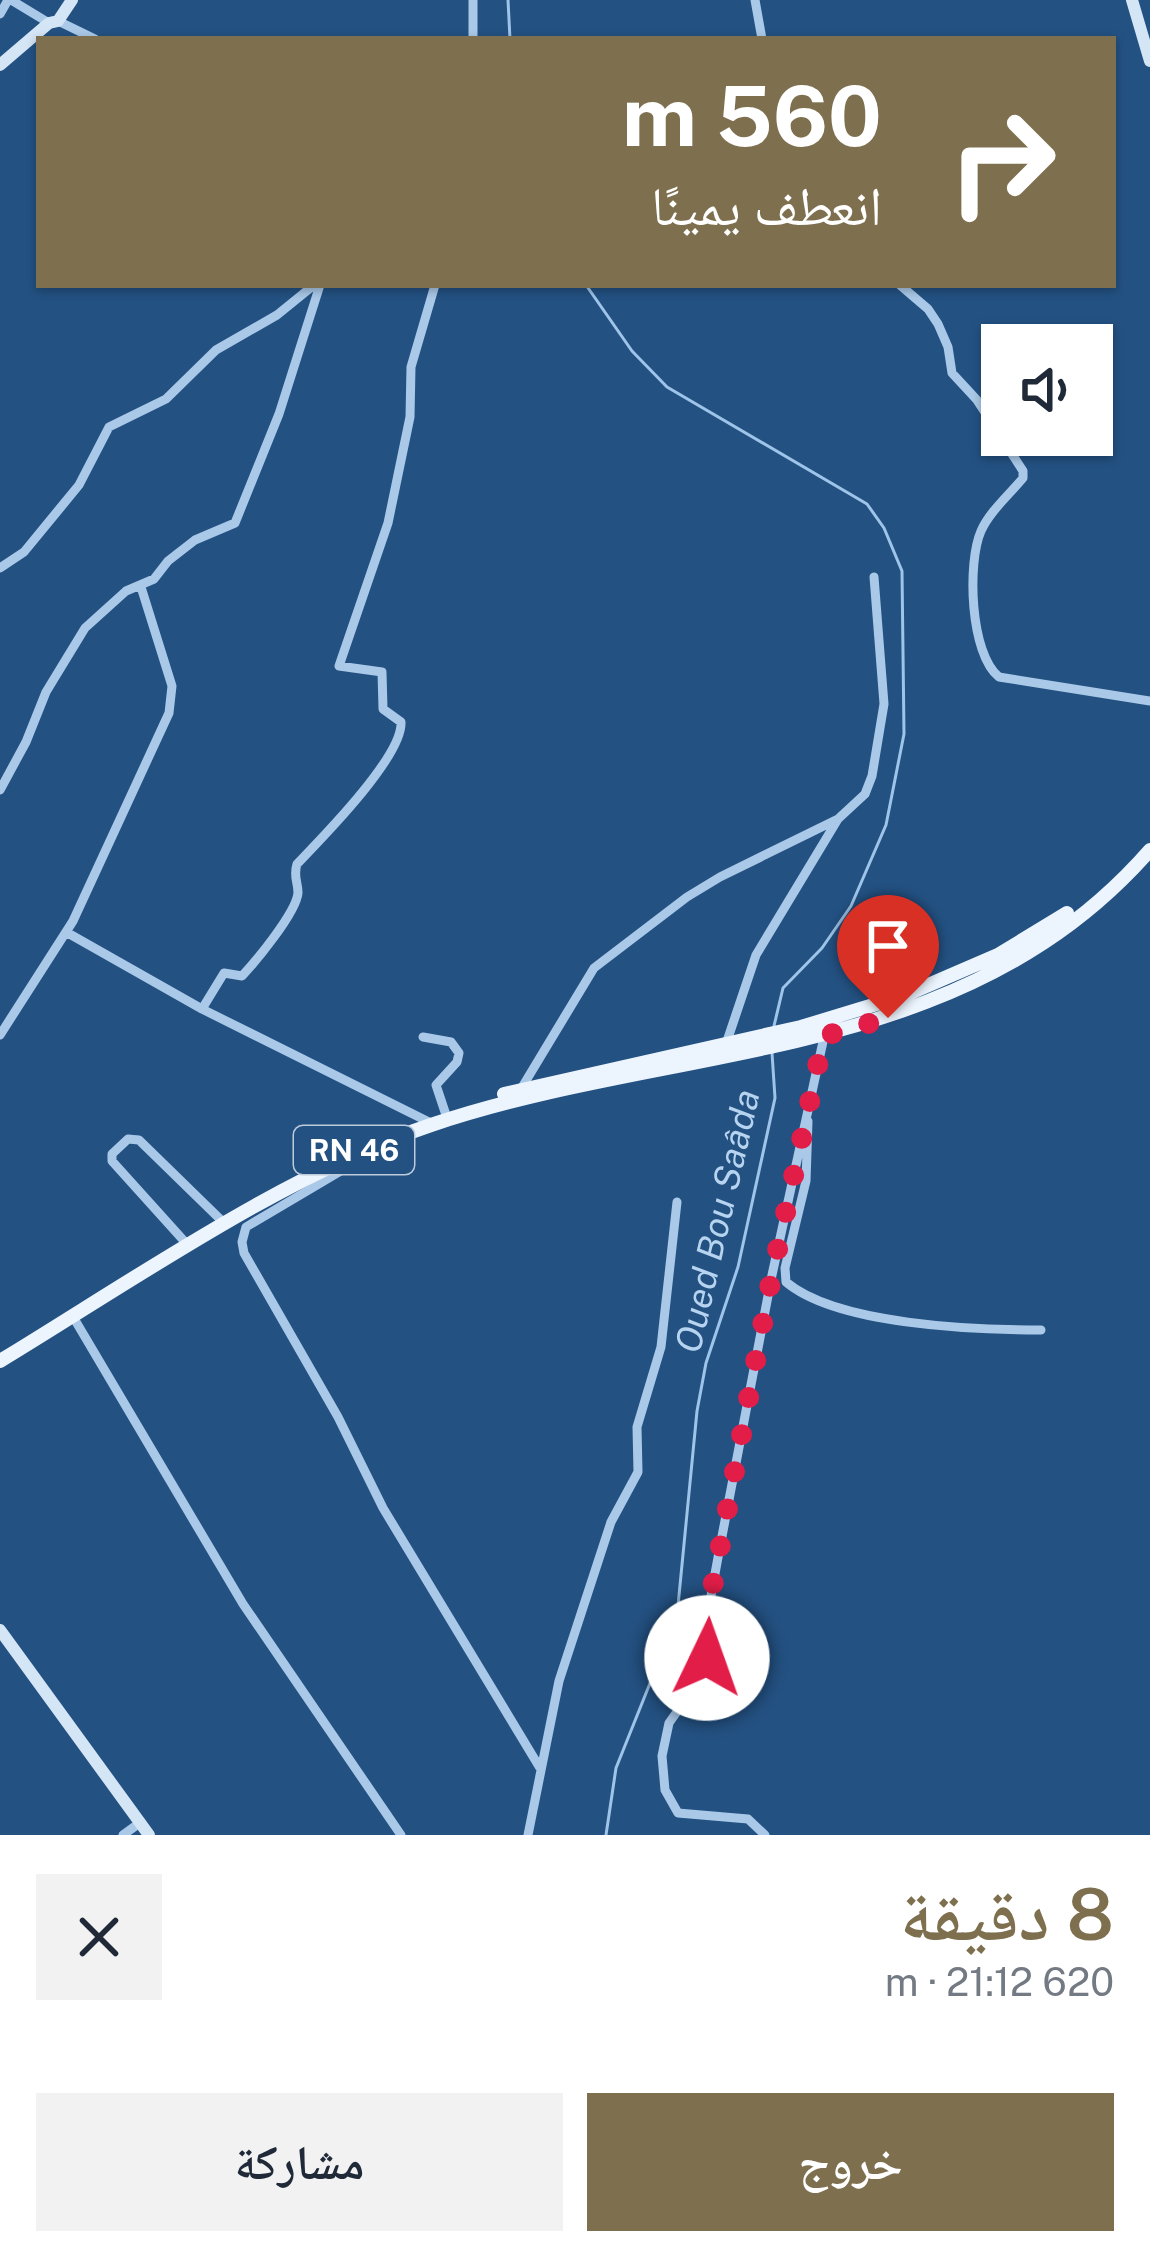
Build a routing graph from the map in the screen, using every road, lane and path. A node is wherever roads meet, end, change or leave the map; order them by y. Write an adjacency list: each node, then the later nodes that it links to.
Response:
1 (9, 0): 6 (street); 7 (street)
2 (72, 0): 7 (main road)
3 (473, 0): 11 (street)
4 (755, 0): 12 (street)
5 (1132, 0): 13 (main road)
6 (0, 14)
7 (54, 22): 8 (main road); 10 (street)
8 (36, 36)
9 (36, 36): 14 (main road)
10 (86, 36)
11 (473, 36)
12 (761, 36)
13 (1150, 61)
14 (0, 65)
15 (313, 288): 19 (street)
16 (316, 288): 21 (street)
17 (434, 288): 28 (street)
18 (904, 288): 22 (street)
19 (0, 568)
20 (874, 578): 24 (street)
21 (141, 587): 23 (street); 27 (street)
22 (1150, 701)
23 (0, 790)
24 (838, 819): 32 (street); 33 (street)
25 (1150, 837): 29 (main road, RN 46)
26 (1150, 850): 29 (main road, RN 46)
27 (66, 932): 28 (street); 30 (street)
28 (202, 1009): 36 (street)
29 (812, 1034): 32 (main road, RN 46); 34 (street); 36 (main road, RN 46)
30 (0, 1037)
31 (423, 1037): 35 (street)
32 (726, 1044): 33 (main road, RN 46)
33 (521, 1089): 35 (main road, RN 46)
34 (808, 1108): 42 (street); 51 (street)
35 (445, 1112): 36 (main road, RN 46)
36 (428, 1122): 37 (main road, RN 46); 39 (main road, RN 46)
37 (387, 1141): 41 (main road, RN 46); 46 (street)
38 (677, 1202): 46 (street)
39 (222, 1221): 40 (main road, RN 46); 40 (street)
40 (185, 1242): 41 (main road, RN 46)
41 (71, 1314): 43 (main road, RN 46); 44 (main road, RN 46); 49 (street)
42 (1040, 1330)
43 (0, 1352)
44 (0, 1361)
45 (0, 1630): 47 (main road)
46 (540, 1768): 50 (street)
47 (145, 1829): 48 (street)
48 (123, 1835)
49 (401, 1835)
50 (529, 1835)
51 (765, 1835)

